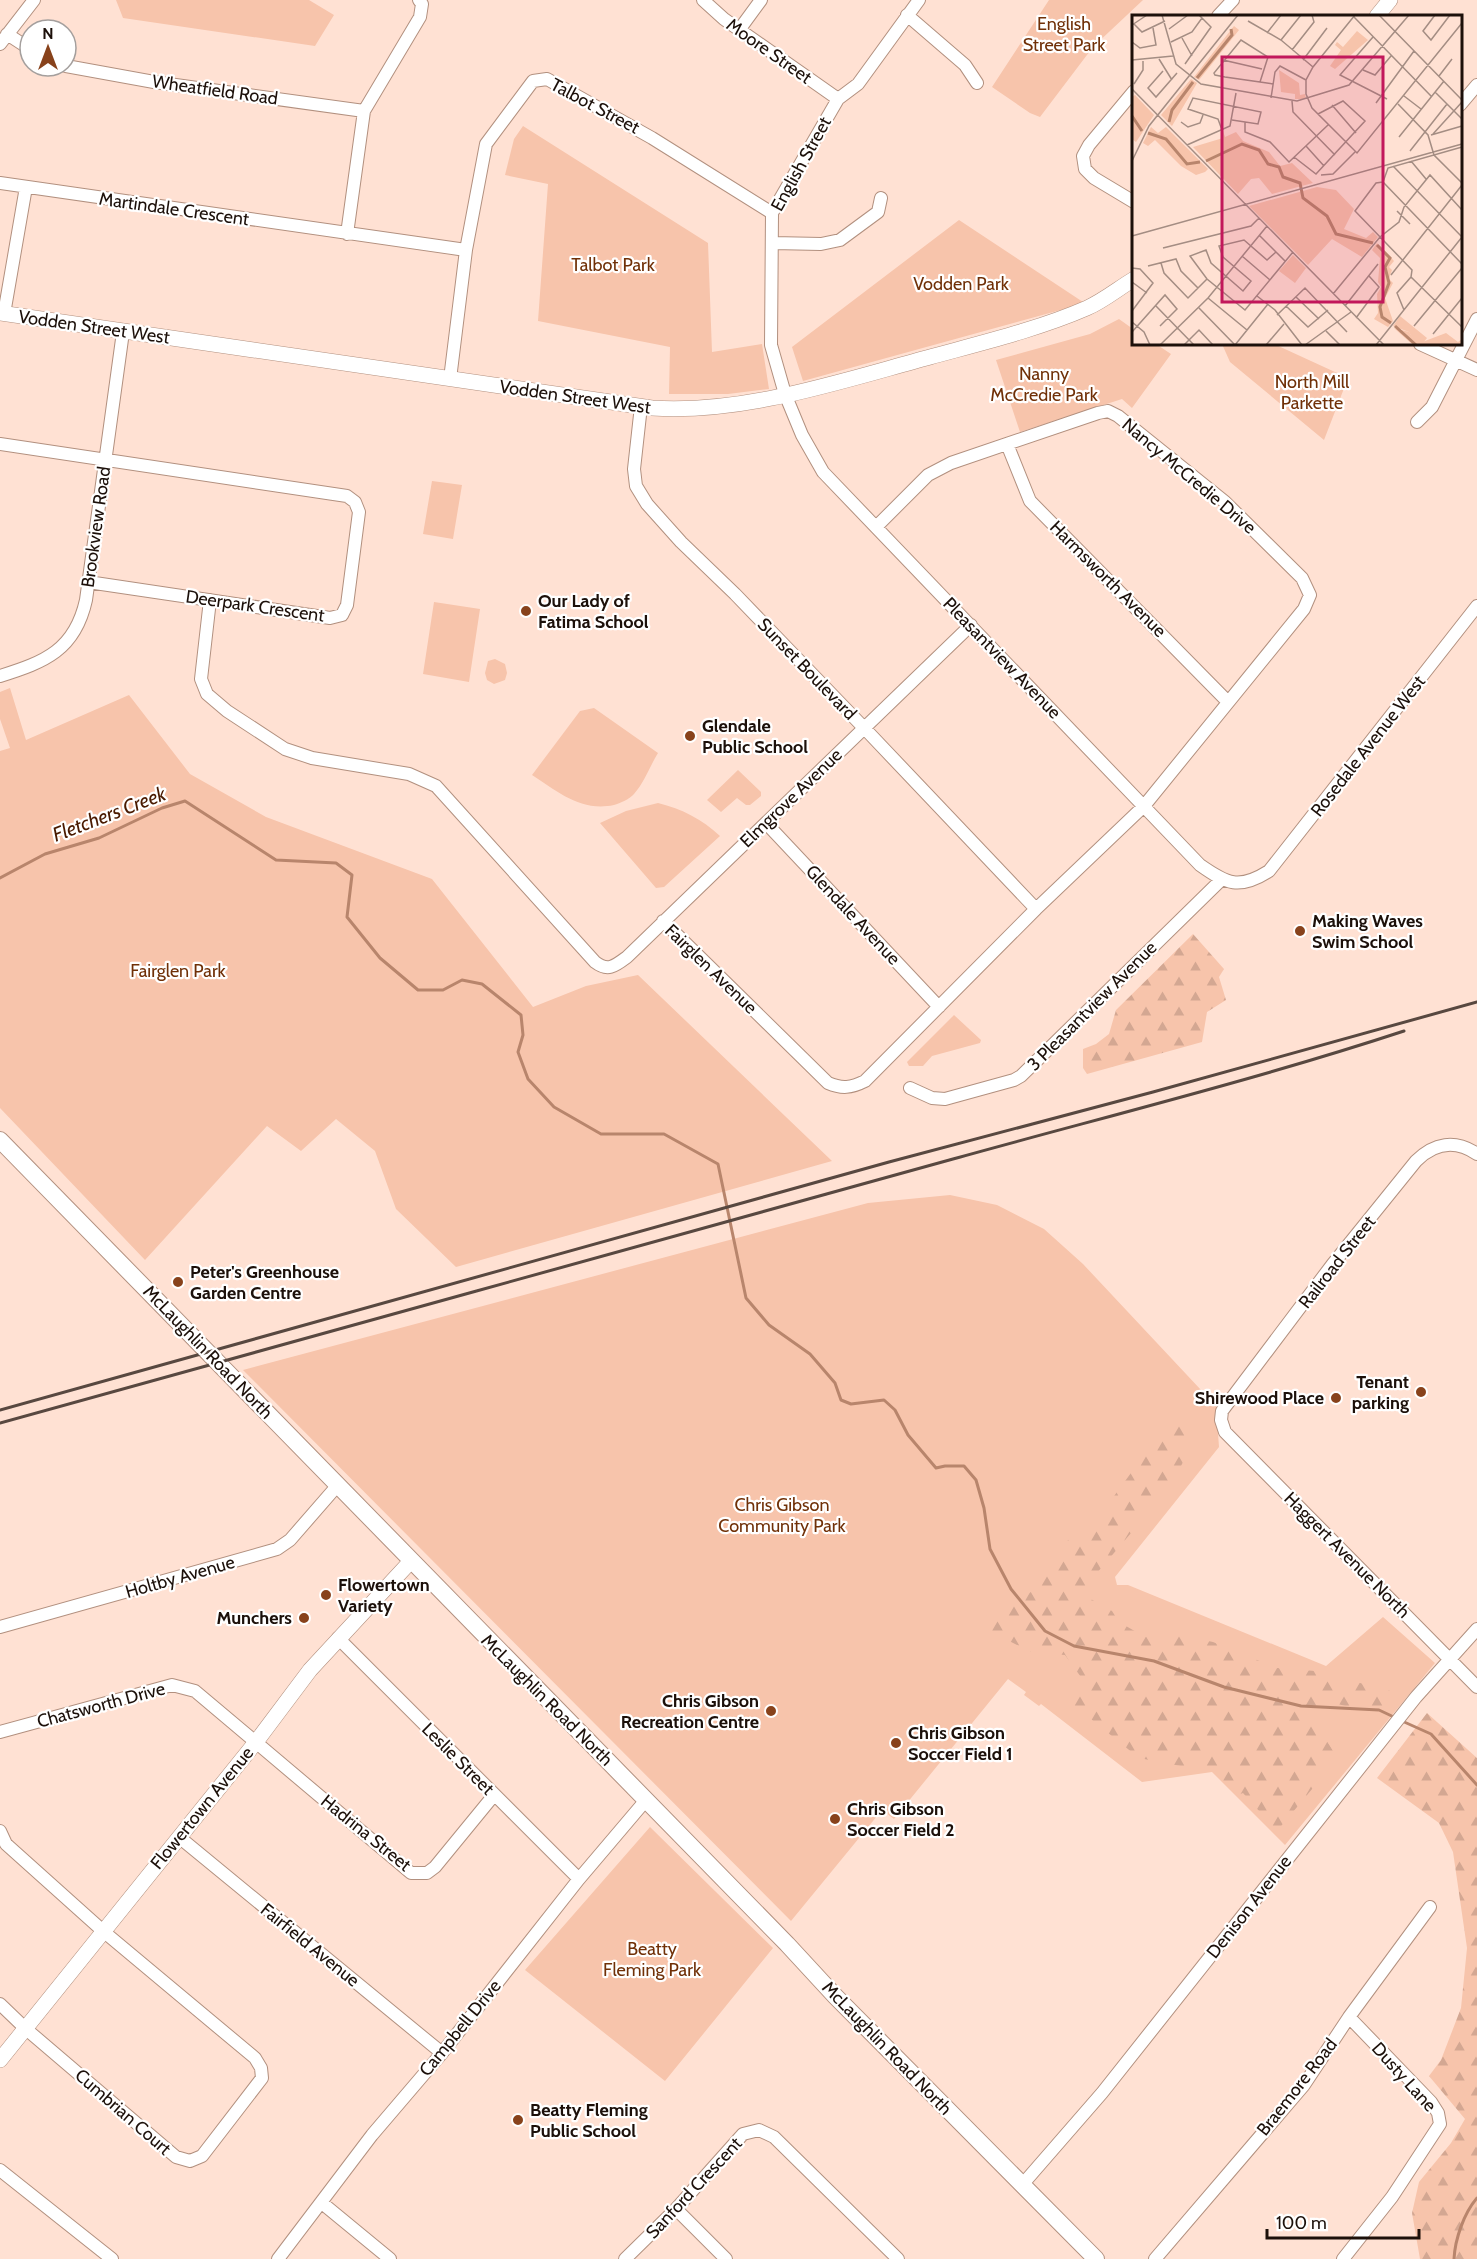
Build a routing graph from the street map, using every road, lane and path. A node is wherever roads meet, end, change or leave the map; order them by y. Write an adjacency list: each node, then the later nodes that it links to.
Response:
1 (34, 0): 12 (street)
2 (419, 0): 19 (street)
3 (704, 0): 11 (street, Moore Street)
4 (761, 0): 11 (street)
5 (920, 0): 8 (street, English Street)
6 (1233, 0): 9 (street)
7 (1390, 0): 10 (street)
8 (907, 15): 14 (street); 17 (street, English Street)
9 (1219, 15)
10 (1378, 15)
11 (739, 30): 17 (street, Moore Street)
12 (4, 39)
13 (78, 68): 19 (street, Wheatfield Road)
14 (977, 83)
15 (1477, 85): 18 (street)
16 (1132, 93): 23 (street)
17 (838, 99): 24 (street, English Street)
18 (1462, 104)
19 (364, 111): 25 (street)
20 (0, 183): 21 (street, Martindale Crescent)
21 (26, 187): 25 (street, Martindale Crescent); 29 (street)
22 (881, 198): 26 (street)
23 (1132, 201)
24 (772, 213): 26 (street, English Street); 27 (street, Talbot Street)
25 (347, 234): 27 (street, Martindale Crescent)
26 (772, 243): 36 (street, English Street)
27 (466, 250): 35 (street, Talbot Street)
28 (1132, 280): 36 (street, Vodden Street West)
29 (2, 314): 31 (street, Vodden Street West)
30 (1477, 319): 33 (street)
31 (123, 332): 35 (street, Vodden Street West); 41 (street, Brookview Road)
32 (1422, 345): 33 (street)
33 (1455, 360): 34 (street); 38 (street)
34 (1477, 369)
35 (450, 379): 37 (street, Vodden Street West)
36 (785, 394): 37 (street, Vodden Street West); 42 (street, Pleasantview Avenue)
37 (641, 406): 49 (street, Sunset Boulevard)
38 (1417, 422)
39 (0, 444): 41 (street)
40 (1007, 444): 42 (street, Nancy McCredie Drive); 48 (street, Harmsworth Avenue); 48 (street, Nancy McCredie Drive)
41 (105, 460): 43 (street, Brookview Road); 44 (street, Deerpark Crescent)
42 (876, 527): 46 (street, Pleasantview Avenue)
43 (88, 582): 44 (street, Deerpark Crescent); 47 (street, Brookview Road)
44 (210, 600): 54 (street, Fairglen Avenue)
45 (1477, 606): 52 (street, Rosedale Avenue West)
46 (971, 625): 49 (street, Elmgrove Avenue); 50 (street, Pleasantview Avenue)
47 (0, 676)
48 (1228, 702): 50 (street, Nancy McCredie Drive)
49 (865, 729): 51 (street, Elmgrove Avenue); 53 (street, Sunset Boulevard)
50 (1144, 806): 52 (street, Pleasantview Avenue); 53 (street, Fairglen Avenue)
51 (766, 823): 54 (street, Elmgrove Avenue); 55 (street, Glendale Avenue)
52 (1221, 880): 56 (street, 3 Pleasantview Avenue)
53 (1036, 909): 55 (street, Fairglen Avenue)
54 (663, 921): 55 (street, Fairglen Avenue)
55 (939, 1007)
56 (910, 1088)
57 (0, 1140): 60 (main road, McLaughlin Road North)
58 (1476, 1152): 59 (street, Railroad Street)
59 (1221, 1420): 65 (street, Haggert Avenue North)
60 (337, 1486): 61 (main road, McLaughlin Road North); 62 (street, Holtby Avenue)
61 (411, 1561): 64 (street, Flowertown Avenue); 70 (main road, McLaughlin Road North)
62 (0, 1627)
63 (1477, 1629): 65 (street, Denison Avenue)
64 (338, 1638): 68 (street, Flowertown Avenue); 69 (street, Leslie Street)
65 (1449, 1659): 66 (street, Haggert Avenue North); 82 (street, Denison Avenue)
66 (1477, 1687)
67 (0, 1732): 68 (street, Chatsworth Drive)
68 (256, 1742): 69 (street, Hadrina Street); 72 (street, Flowertown Avenue)
69 (494, 1795): 73 (street, Leslie Street)
70 (646, 1800): 73 (street, Campbell Drive); 82 (main road, McLaughlin Road North)
71 (0, 1831): 75 (street)
72 (179, 1837): 75 (street, Flowertown Avenue); 79 (street, Fairfield Avenue)
73 (579, 1879): 79 (street, Campbell Drive)
74 (1430, 1906): 77 (street, Braemore Road)
75 (103, 1931): 78 (street, Flowertown Avenue); 78 (street, Cumbrian Court)
76 (0, 2004): 78 (street, Cumbrian Court)
77 (1349, 2017): 92 (street, Braemore Road); 93 (street, Dusty Lane)
78 (26, 2029): 80 (street, Flowertown Avenue)
79 (442, 2053): 83 (street, Campbell Drive)
80 (0, 2060)
81 (0, 2170): 85 (street)
82 (1022, 2186): 91 (main road, McLaughlin Road North)
83 (322, 2203): 86 (street, Campbell Drive); 87 (street)
84 (676, 2209): 88 (street, Sanford Crescent); 89 (street); 90 (street, Sanford Crescent)
85 (112, 2259)
86 (278, 2259)
87 (390, 2259)
88 (625, 2259)
89 (726, 2259)
90 (898, 2259)
91 (1096, 2259)
92 (1155, 2259)
93 (1343, 2259)

